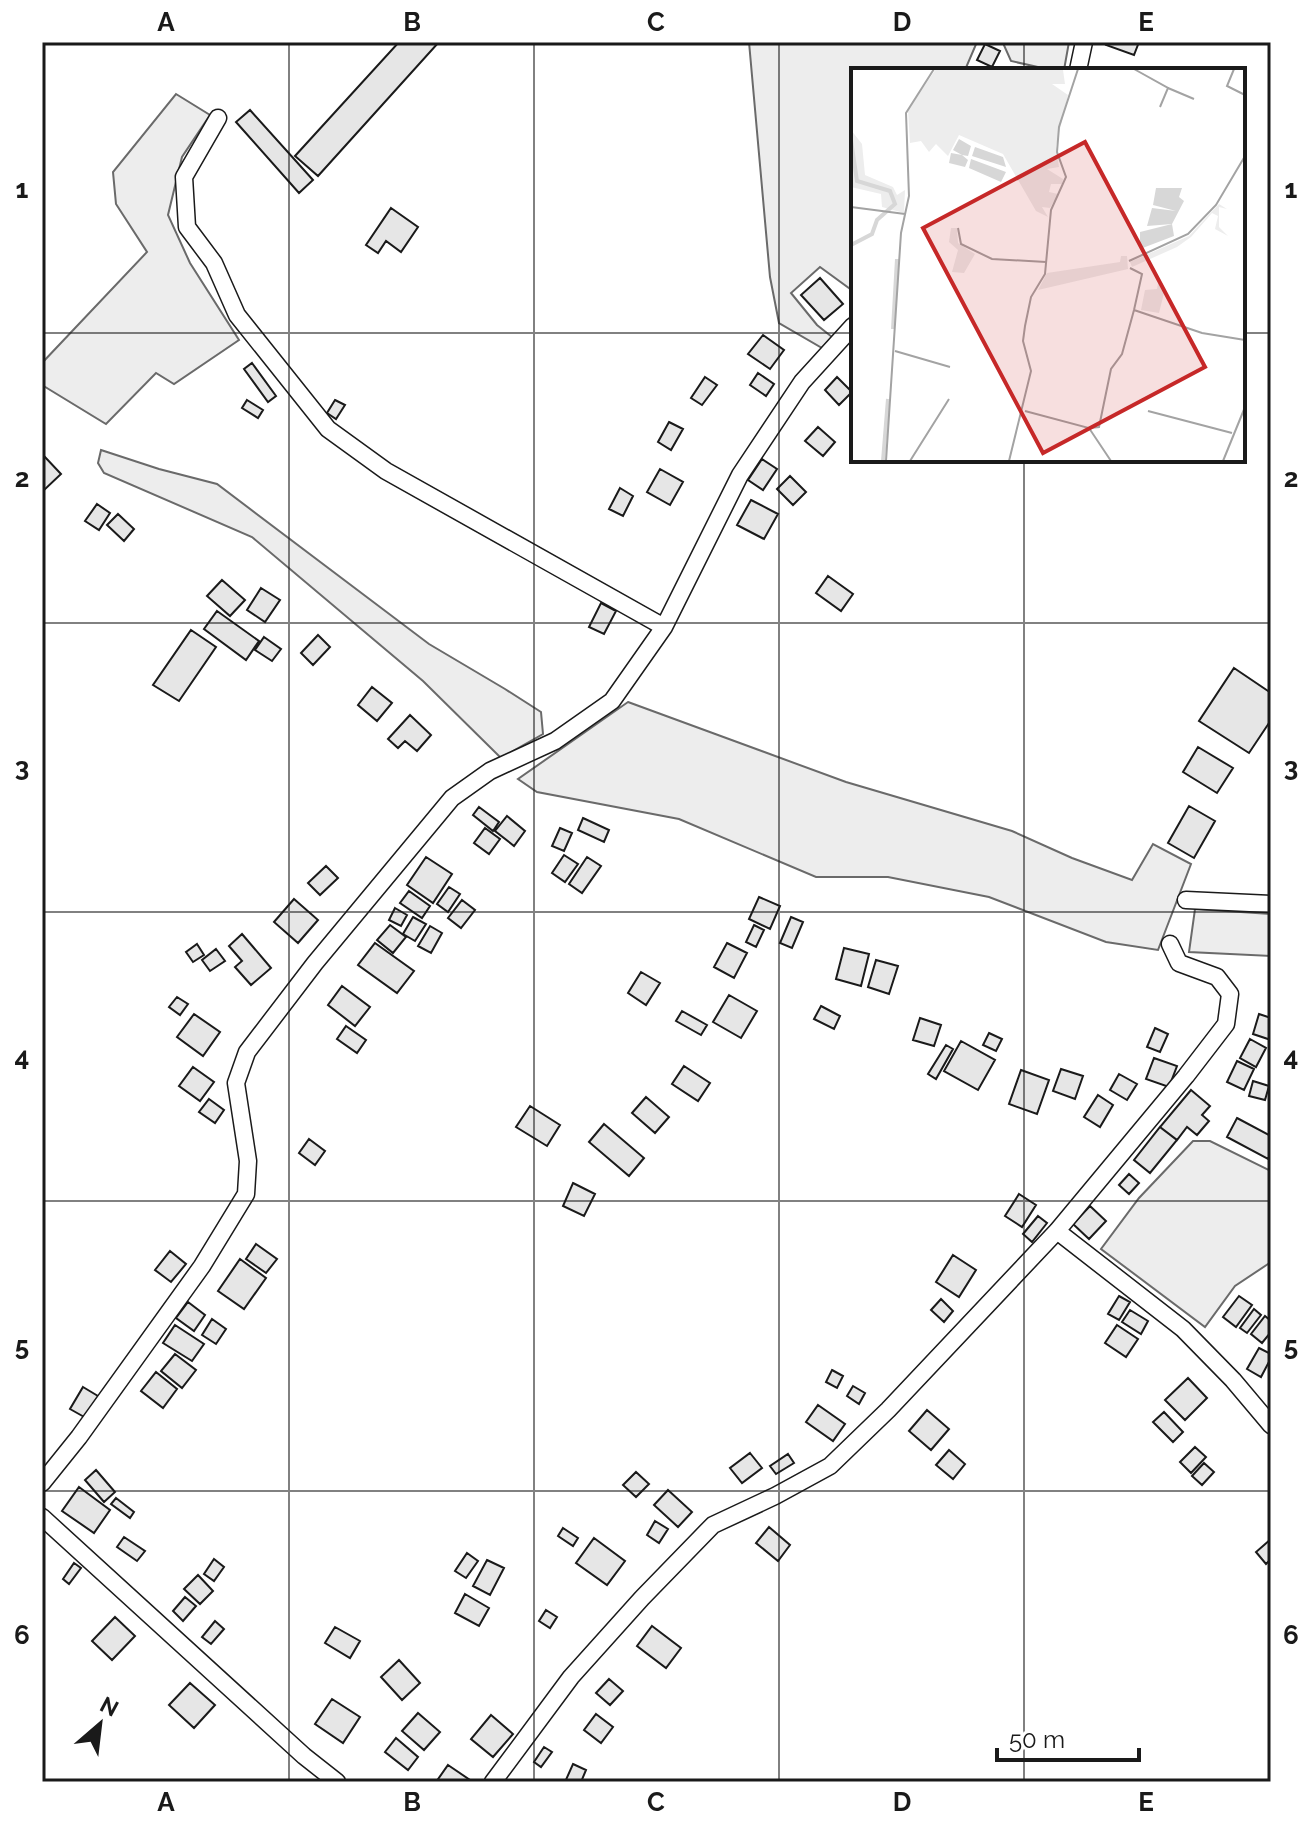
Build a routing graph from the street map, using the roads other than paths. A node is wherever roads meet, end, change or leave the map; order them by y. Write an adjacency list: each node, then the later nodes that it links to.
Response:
1 (1084, 42): 2 (street)
2 (1078, 68)
3 (218, 118): 5 (street)
4 (851, 328): 5 (street)
5 (664, 627): 11 (street)
6 (1186, 900): 7 (street)
7 (1271, 904)
8 (1170, 944): 9 (street)
9 (1057, 1231): 10 (street); 14 (street)
10 (1271, 1425)
11 (42, 1483)
12 (42, 1517): 13 (street)
13 (337, 1782)
14 (493, 1782)

